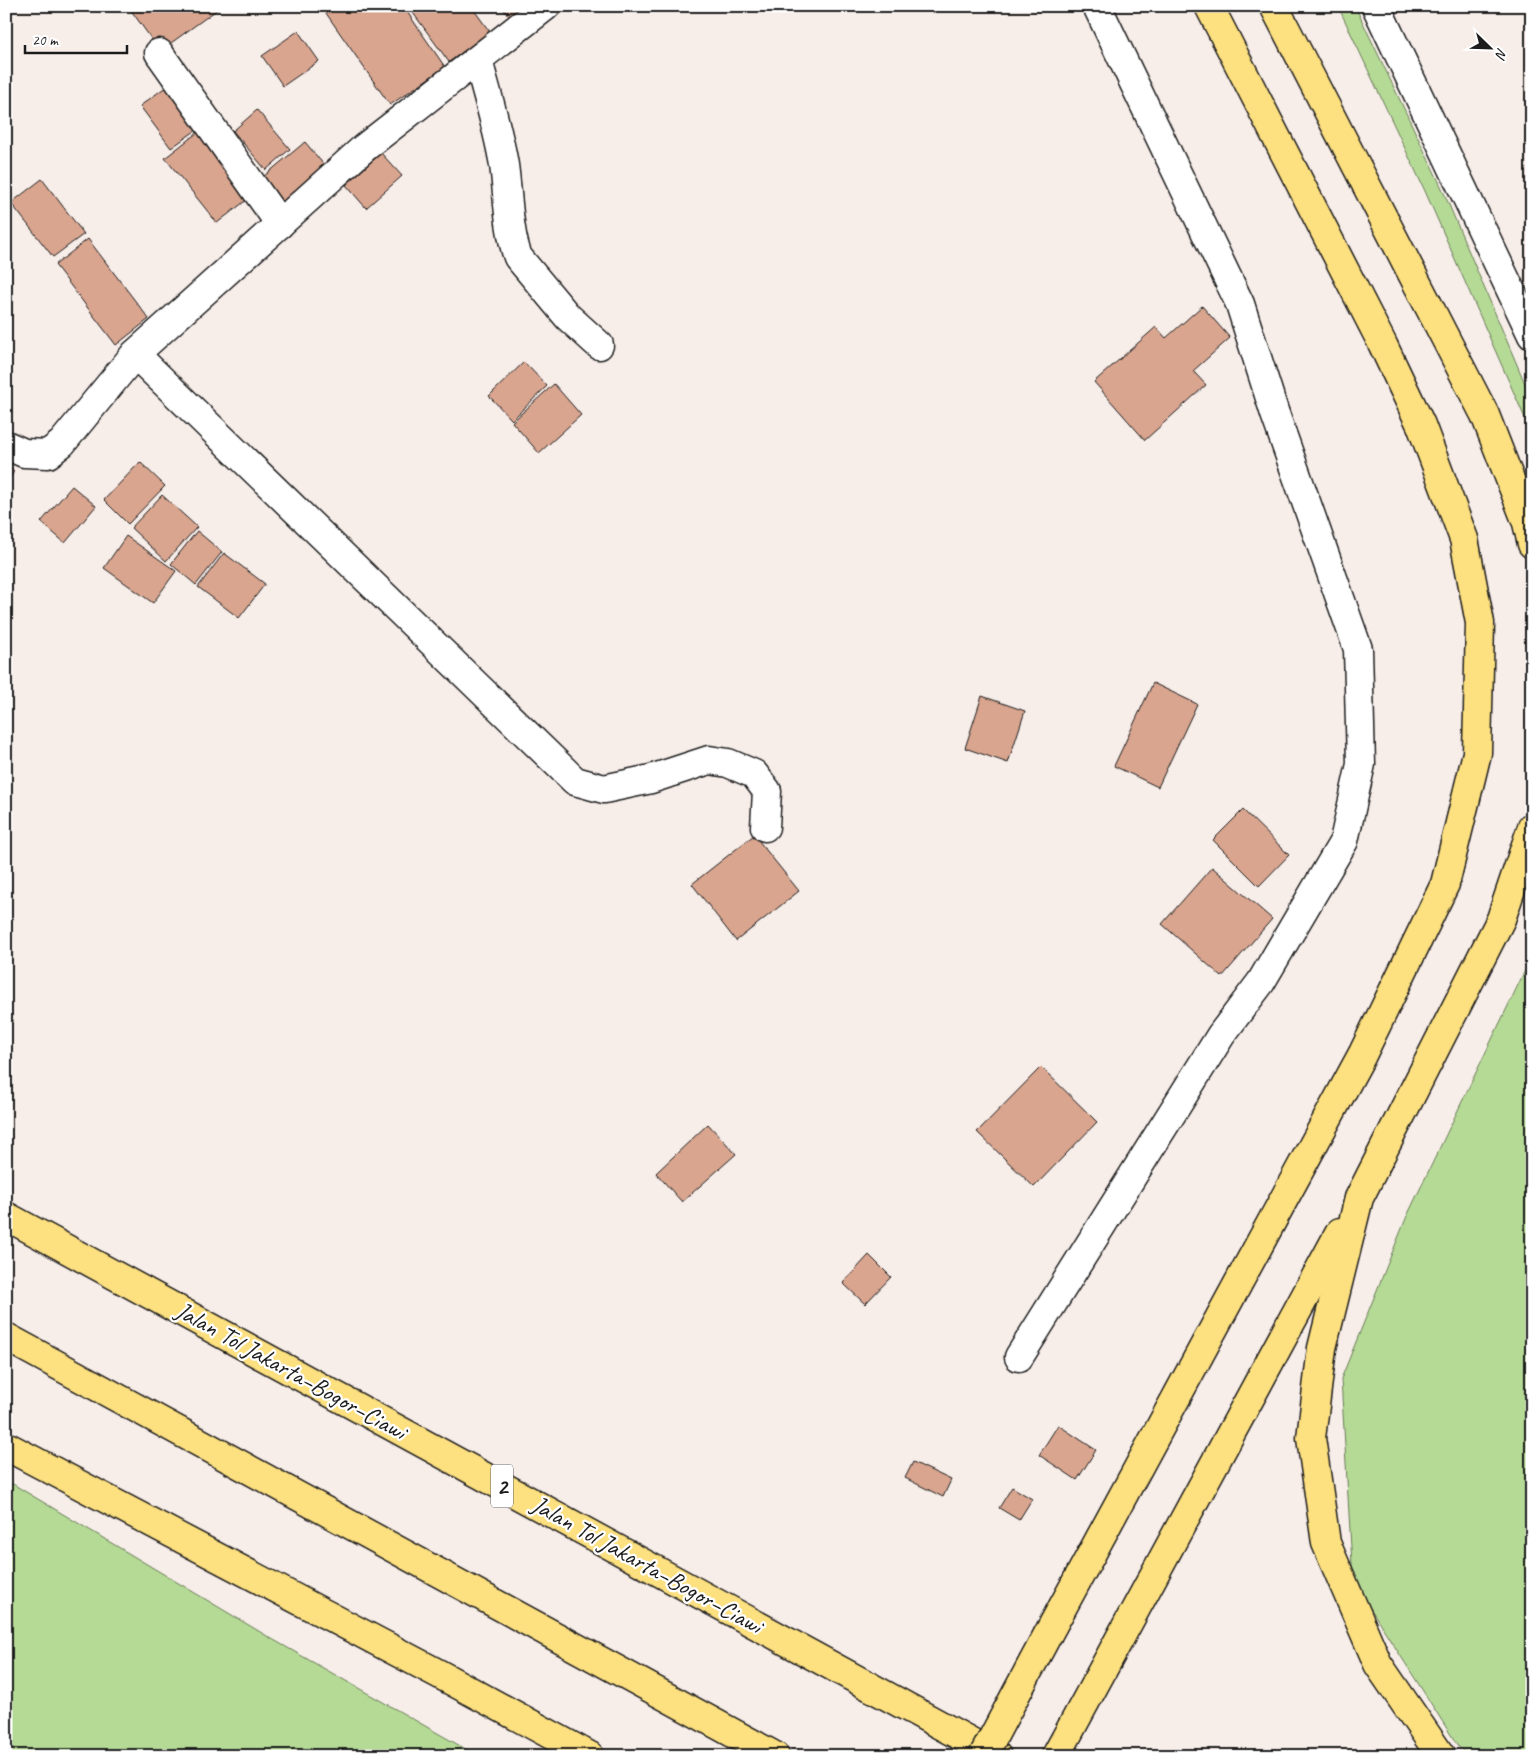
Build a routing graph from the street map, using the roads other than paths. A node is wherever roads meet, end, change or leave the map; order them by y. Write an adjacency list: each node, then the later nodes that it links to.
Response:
1 (546, 6): 7 (street)
2 (1096, 6): 19 (street)
3 (1210, 6): 23 (highway, bridge)
4 (1274, 6): 13 (highway)
5 (1376, 6): 9 (street)
6 (160, 54): 8 (street)
7 (478, 60): 8 (street); 10 (street)
8 (280, 224): 11 (street)
9 (1532, 335)
10 (599, 345)
11 (135, 354): 12 (street); 14 (street)
12 (6, 445)
13 (1532, 544)
14 (765, 827)
15 (1532, 827): 16 (highway)
16 (1359, 1198): 25 (highway); 26 (highway)
17 (6, 1216): 24 (highway, Jalan Tol Jakarta–Bogor–Ciawi / 2)
18 (6, 1337): 22 (highway)
19 (1018, 1357)
20 (6, 1446): 21 (highway)
21 (590, 1756)
22 (774, 1756)
23 (984, 1756)
24 (997, 1756)
25 (1056, 1756)
26 (1441, 1756)

